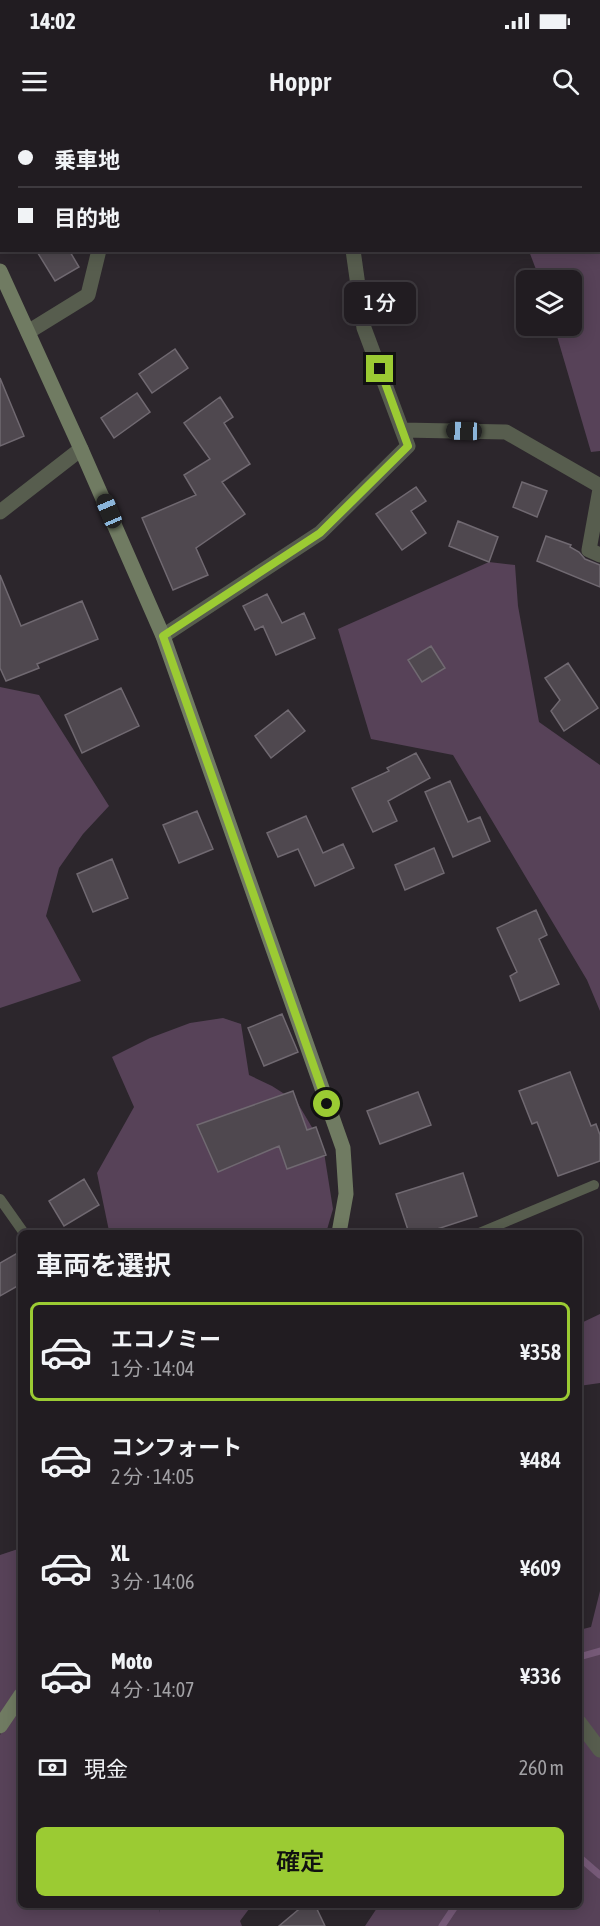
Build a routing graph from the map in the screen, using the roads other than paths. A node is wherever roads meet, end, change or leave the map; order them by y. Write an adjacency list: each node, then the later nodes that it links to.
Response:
1 (99, 252): 4 (street)
2 (353, 252): 5 (street)
3 (0, 271): 4 (street)
4 (28, 332): 6 (street)
5 (402, 430): 7 (street); 10 (street)
6 (81, 449): 8 (street); 10 (street)
7 (600, 487): 9 (street)
8 (0, 512)
9 (600, 555)
10 (163, 636): 14 (street)
11 (594, 1185): 15 (lane)
12 (0, 1199): 13 (lane)
13 (22, 1230)
14 (340, 1230)
15 (486, 1230)
16 (18, 1699): 17 (street)
17 (0, 1726)
18 (582, 1726): 19 (street)
19 (600, 1750)

